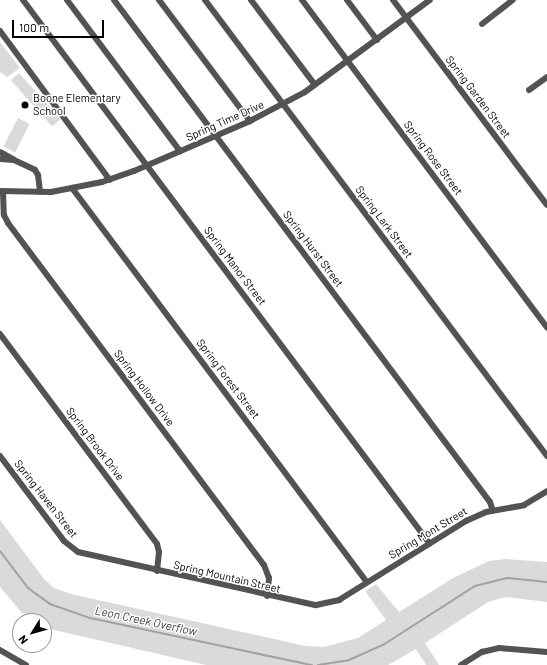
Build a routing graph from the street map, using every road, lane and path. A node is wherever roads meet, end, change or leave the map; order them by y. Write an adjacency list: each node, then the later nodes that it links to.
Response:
1 (23, 0): 27 (street, Spring Manor Street)
2 (67, 0): 23 (street)
3 (114, 0): 22 (street, Spring Hurst Street)
4 (159, 0): 21 (street)
5 (205, 0): 20 (street, Spring Lark Street)
6 (251, 0): 18 (street)
7 (302, 0): 16 (street, Spring Rose Street)
8 (347, 0): 15 (street)
9 (393, 0): 12 (street, Spring Garden Street)
10 (430, 0): 12 (street, Spring Time Drive)
11 (513, 0): 13 (street)
12 (406, 18): 15 (street, Spring Time Drive); 32 (street, Spring Garden Street)
13 (482, 24)
14 (0, 30): 28 (street)
15 (377, 40): 16 (street, Spring Time Drive)
16 (348, 61): 18 (street, Spring Time Drive); 33 (street, Spring Rose Street)
17 (547, 76): 19 (street)
18 (315, 85): 20 (street, Spring Time Drive)
19 (529, 90)
20 (283, 105): 21 (street, Spring Time Drive); 36 (street, Spring Lark Street)
21 (250, 121): 22 (street, Spring Time Drive)
22 (215, 136): 23 (street, Spring Time Drive); 38 (street, Spring Hurst Street)
23 (180, 151): 27 (street, Spring Time Drive)
24 (0, 152): 26 (street)
25 (0, 159): 26 (street)
26 (14, 160): 31 (street)
27 (147, 166): 28 (street, Spring Time Drive); 39 (street, Spring Manor Street)
28 (110, 180): 29 (street, Spring Time Drive)
29 (72, 188): 31 (street, Spring Time Drive); 42 (street, Spring Forest Street)
30 (1, 192): 31 (street, Spring Time Drive); 43 (street, Spring Hollow Drive)
31 (40, 192)
32 (547, 205)
33 (547, 327)
34 (0, 334): 41 (street, Spring Brook Drive)
35 (0, 456): 40 (street, Spring Haven Street)
36 (547, 456)
37 (547, 491): 38 (street, Spring Mont Street)
38 (493, 511): 39 (street, Spring Mont Street)
39 (430, 544): 42 (street, Spring Mont Street)
40 (78, 552): 41 (street, Spring Mountain Street)
41 (157, 571): 43 (street, Spring Mountain Street)
42 (367, 582): 43 (street, Spring Mountain Street)
43 (267, 596)
44 (0, 650): 46 (street)
45 (547, 652): 49 (street)
46 (6, 654): 47 (street); 48 (street)
47 (0, 658)
48 (26, 665)
49 (461, 665)

